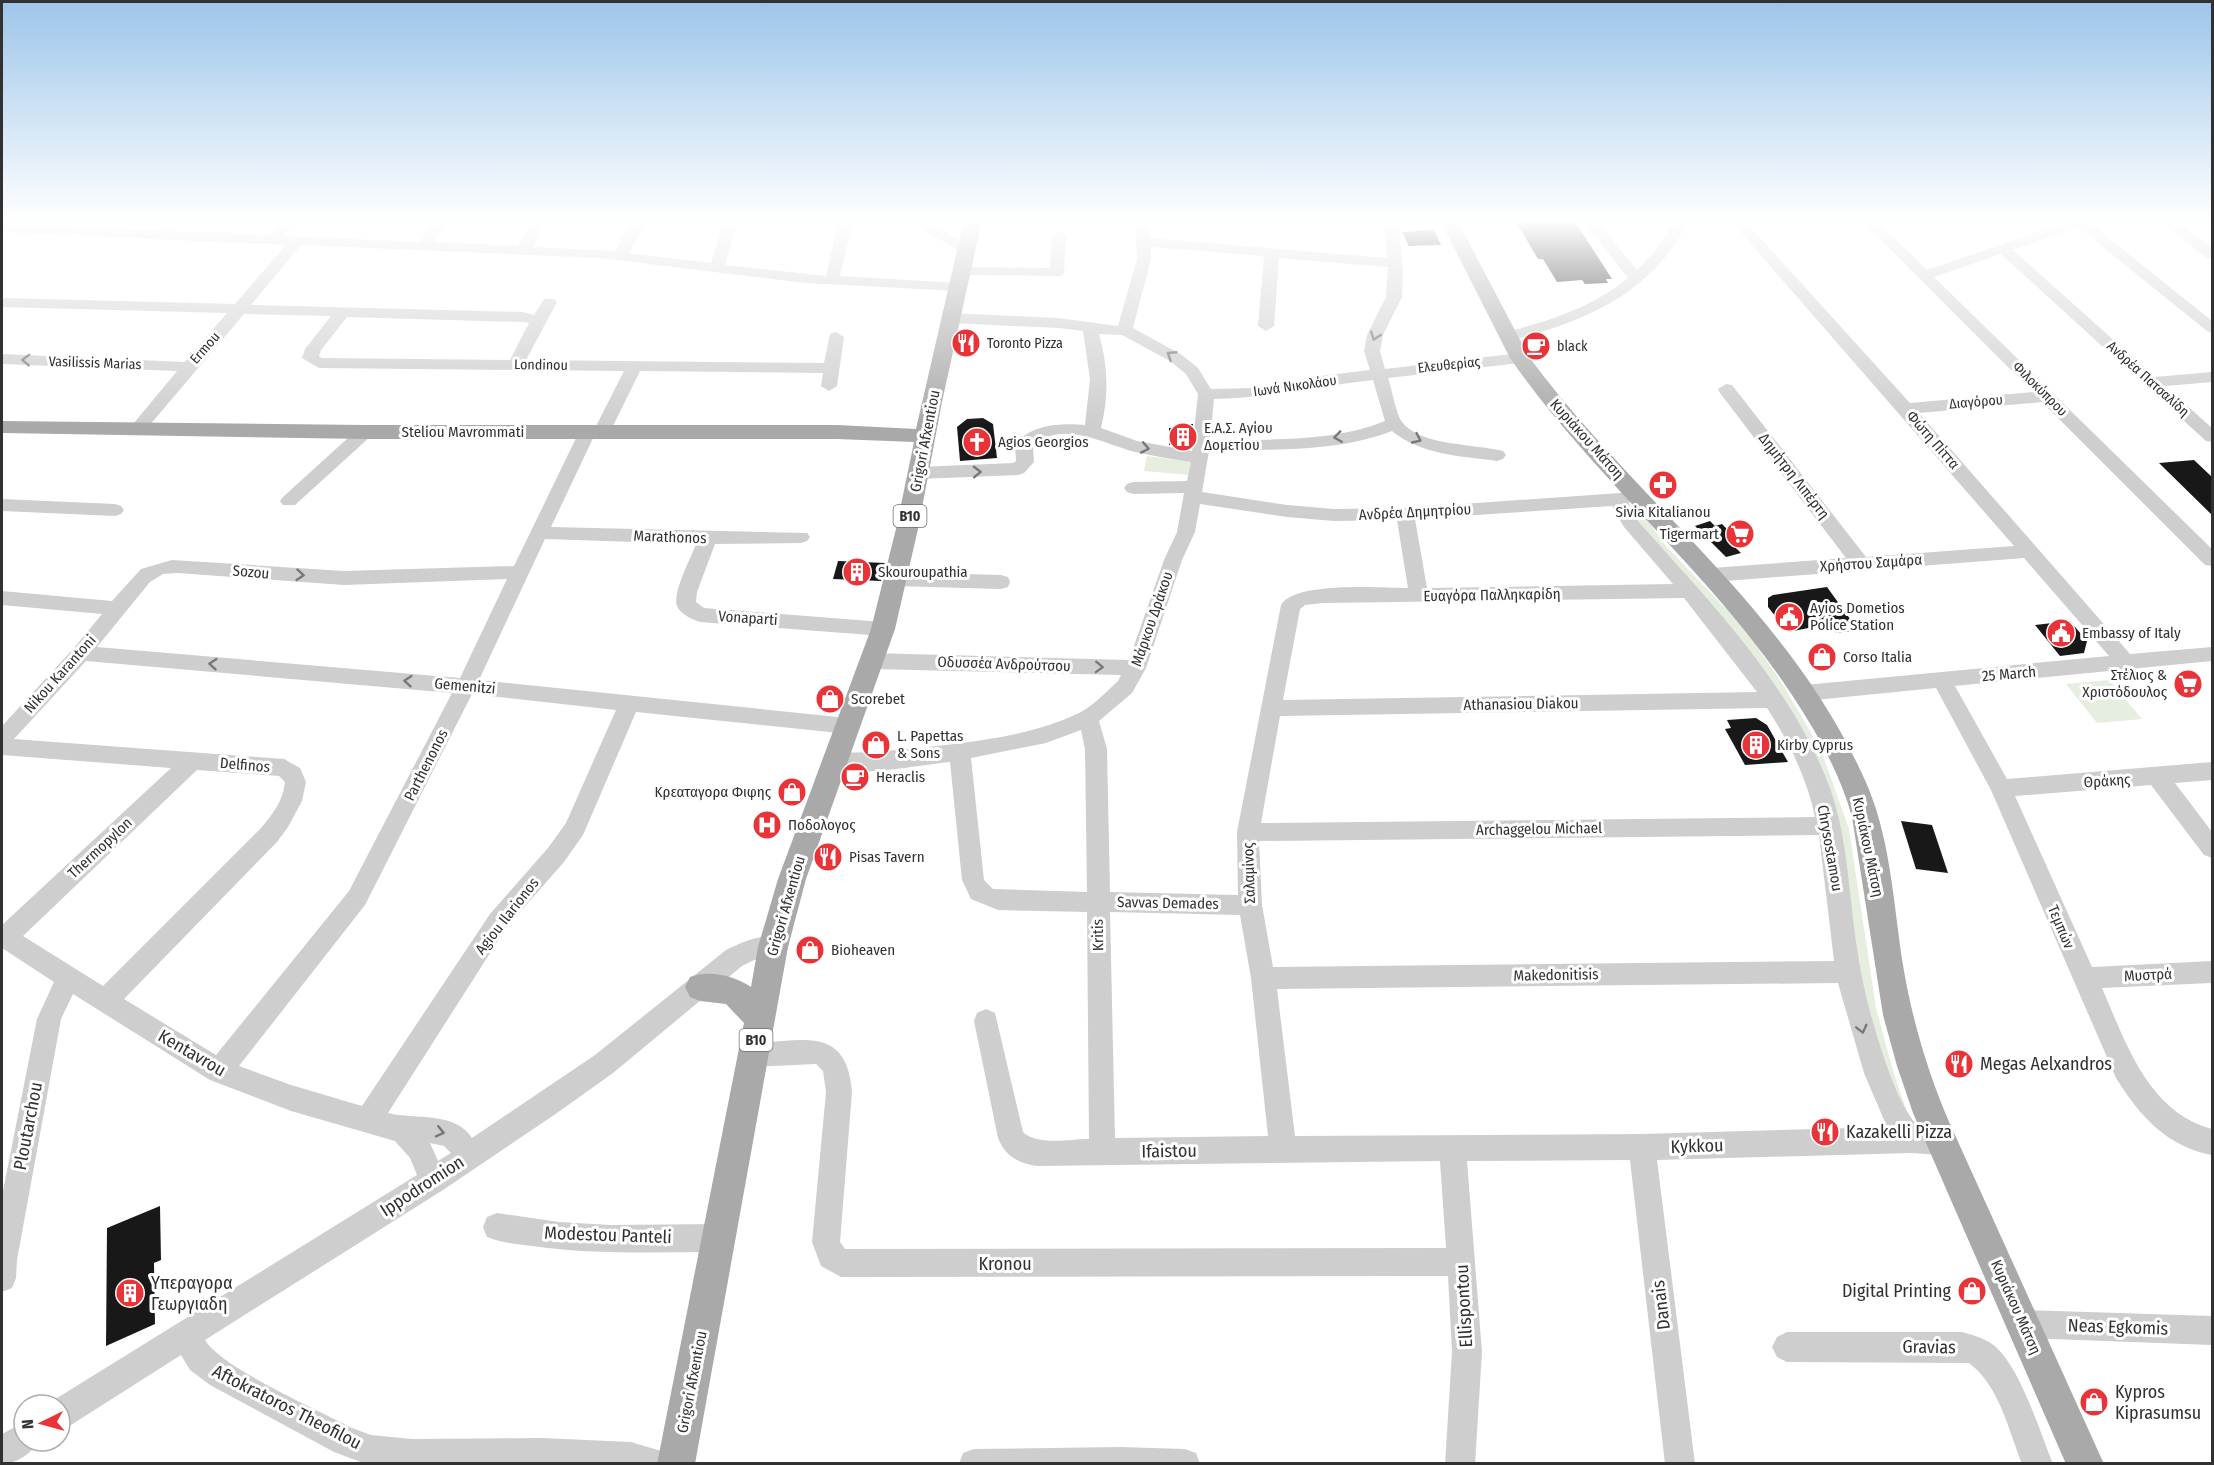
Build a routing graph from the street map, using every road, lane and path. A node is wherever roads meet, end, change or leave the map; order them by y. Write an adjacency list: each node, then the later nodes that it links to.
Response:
1 (257, 288): 14 (street, Ermou)
2 (957, 288): 16 (main road, Grigori Afxentiou / B10)
3 (1137, 288): 21 (street)
4 (1269, 288): 18 (street)
5 (1394, 288): 29 (street, one-way to 29)
6 (1484, 288): 23 (main road, Κυριάκου Μάτση)
7 (1622, 288): 23 (street, Ελευθερίας)
8 (1798, 288): 36 (street, Φώτη Πίττα)
9 (1938, 288): 35 (street, Φιλοκύπρου)
10 (2048, 288): 31 (street, Ανδρέα Πατσαλίδη)
11 (2164, 288): 20 (street)
12 (2, 302): 14 (street)
13 (549, 302): 17 (street)
14 (241, 307): 15 (street); 27 (street, Ermou)
15 (343, 311): 17 (street); 25 (street, Londinou)
16 (950, 318): 19 (street); 43 (main road, Grigori Afxentiou / B10)
17 (537, 320): 25 (street)
18 (1266, 326)
19 (1090, 328): 21 (street); 40 (street)
20 (2212, 328)
21 (1125, 330): 34 (street, one-way to 21)
22 (836, 337): 28 (street)
23 (1514, 347): 29 (street, Ελευθερίας); 50 (main road, Κυριάκου Μάτση)
24 (2, 359): 27 (street, Vasilissis Marias, one-way to 24)
25 (516, 364): 26 (street, Londinou)
26 (634, 366): 28 (street, Londinou); 42 (street, Parthenonos)
27 (189, 367): 39 (street, Ermou)
28 (832, 368): 32 (street)
29 (1378, 375): 34 (street, Ιωνά Νικολάου); 37 (street)
30 (2212, 377): 31 (street)
31 (2152, 382): 44 (street, Ανδρέα Πατσαλίδη)
32 (829, 386)
33 (1726, 389): 61 (street, Δημήτρη Λιπέρτη)
34 (1206, 394): 45 (street, Μάρκου Δράκου)
35 (2047, 396): 36 (street, Διαγόρου); 58 (street, Φιλοκύπρου)
36 (1906, 409): 59 (street, Φώτη Πίττα)
37 (1394, 424): 45 (street, one-way to 45); 46 (street, one-way to 46)
38 (2, 427): 39 (main road, Steliou Mavrommati)
39 (137, 429): 41 (main road, Steliou Mavrommati)
40 (1092, 431): 45 (street, one-way to 45); 47 (street, one-way to 40)
41 (365, 432): 42 (main road, Steliou Mavrommati); 51 (street)
42 (595, 432): 43 (main road, Steliou Mavrommati); 55 (street, Parthenonos)
43 (925, 436): 47 (main road, Grigori Afxentiou / B10)
44 (2212, 437)
45 (1201, 452): 49 (street, Μάρκου Δράκου)
46 (1497, 455)
47 (919, 473): 64 (main road, Grigori Afxentiou / B10)
48 (1133, 488): 49 (street)
49 (1194, 492): 54 (street, Ανδρέα Δημητρίου); 76 (street, Μάρκου Δράκου)
50 (1629, 497): 54 (street, Ανδρέα Δημητρίου); 63 (main road, Κυριάκου Μάτση); 66 (street, Chrysostamou)
51 (290, 501)
52 (2, 505): 53 (street)
53 (115, 510)
54 (1405, 514): 67 (street)
55 (539, 533): 57 (street, Marathonos); 62 (street, Parthenonos)
56 (801, 537): 57 (street, Marathonos)
57 (708, 538): 71 (street, Vonaparti)
58 (2204, 542): 60 (street, Φιλοκύπρου)
59 (2030, 551): 61 (street, Χρήστου Σαμάρα); 75 (street, Φώτη Πίττα)
60 (2212, 560)
61 (1861, 564): 63 (street, Χρήστου Σαμάρα)
62 (519, 572): 70 (street, Sozou, one-way to 62); 78 (street, Parthenonos)
63 (1712, 575): 79 (main road, Κυριάκου Μάτση)
64 (896, 579): 65 (street); 71 (main road, Grigori Afxentiou / B10)
65 (1001, 582)
66 (1689, 591): 67 (street, Ευαγόρα Παλληκαρίδη); 80 (street, Chrysostamou)
67 (1419, 596): 69 (street, Ευαγόρα Παλληκαρίδη)
68 (2, 598): 70 (street)
69 (1296, 601): 82 (street, Σαλαμίνος)
70 (117, 608): 72 (street, Nikou Karantoni)
71 (883, 629): 74 (main road, Grigori Afxentiou / B10)
72 (81, 653): 78 (street, Gemenitzi, one-way to 72); 85 (street, Nikou Karantoni)
73 (2212, 654): 75 (street, 25 March)
74 (873, 661): 76 (street, Οδυσσέα Ανδρούτσου, one-way to 76); 84 (main road, Grigori Afxentiou / B10)
75 (2126, 663): 77 (street, 25 March)
76 (1136, 668): 83 (street, Μάρκου Δράκου)
77 (1942, 681): 79 (street, 25 March); 92 (street, Τεμπών)
78 (466, 686): 81 (street, Gemenitzi); 110 (street, Parthenonos)
79 (1805, 693): 114 (main road, Κυριάκου Μάτση)
80 (1771, 700): 82 (street, Athanasiou Diakou); 93 (street, Chrysostamou)
81 (630, 702): 84 (street, Gemenitzi); 111 (street, Agiou Ilarionos)
82 (1270, 708): 94 (street, Σαλαμίνος)
83 (1088, 718): 87 (street, Μάρκου Δράκου); 96 (street, Kritis)
84 (848, 726): 89 (main road, Grigori Afxentiou / B10)
85 (2, 739)
86 (2, 747): 88 (street, Delfinos)
87 (960, 752): 89 (street, Μάρκου Δράκου); 96 (street, Savvas Demades)
88 (194, 760): 98 (street, Thermopylon); 106 (street, Delfinos)
89 (835, 762): 99 (main road, Grigori Afxentiou / B10)
90 (2212, 771): 91 (street, Θράκης)
91 (2158, 777): 92 (street, Θράκης); 95 (street)
92 (2001, 788): 104 (street, Τεμπών)
93 (1829, 826): 94 (street, Archaggelou Michael); 100 (street, Chrysostamou)
94 (1248, 832): 97 (street, Σαλαμίνος)
95 (2212, 848)
96 (1097, 902): 97 (street, Savvas Demades); 119 (street, Kritis)
97 (1250, 905): 103 (street, Σαλαμίνος)
98 (4, 935): 102 (street, Kentavrou)
99 (773, 947): 105 (street, Ippodromion); 107 (main road, Grigori Afxentiou / B10)
100 (1849, 972): 103 (street, Makedonitisis); 113 (street, Chrysostamou, one-way to 113)
101 (2212, 972): 104 (street, Μυστρά)
102 (68, 978): 106 (street, Kentavrou); 125 (street, Ploutarchou)
103 (1263, 978): 117 (street, Σαλαμίνος)
104 (2083, 978): 115 (street, Τεμπών)
105 (700, 987): 107 (main road); 120 (street, Ippodromion)
106 (105, 1001): 110 (street, Kentavrou)
107 (759, 1021): 109 (main road, Grigori Afxentiou / B10)
108 (986, 1021): 119 (street, Ifaistou)
109 (753, 1055): 123 (main road, Grigori Afxentiou / B10); 124 (street, Kronou)
110 (219, 1071): 111 (street, Kentavrou)
111 (368, 1121): 112 (street, Kentavrou)
112 (403, 1130): 120 (street, Kentavrou, one-way to 120); 121 (street)
113 (1911, 1140): 114 (street, Kykkou); 116 (street, Kykkou)
114 (1942, 1142): 126 (main road, Κυριάκου Μάτση)
115 (2212, 1142)
116 (1642, 1147): 118 (street, Kykkou); 136 (street, Danais)
117 (1283, 1149): 118 (street, Ifaistou); 119 (street, Ifaistou)
118 (1453, 1149): 124 (street, Ellispontou)
119 (1102, 1152)
120 (468, 1156): 121 (street, Ippodromion)
121 (433, 1180): 128 (street, Ippodromion)
122 (497, 1227): 123 (street, Modestou Panteli)
123 (720, 1238): 132 (main road, Grigori Afxentiou / B10)
124 (1461, 1262): 135 (street, Ellispontou)
125 (2, 1266)
126 (2023, 1324): 127 (street, Neas Egkomis); 138 (main road, Κυριάκου Μάτση)
127 (2212, 1331)
128 (185, 1335): 130 (street, Ippodromion); 131 (street, Aftokratoros Theofilou)
129 (1787, 1347): 137 (street, Gravias)
130 (72, 1406)
131 (657, 1464)
132 (676, 1464)
133 (974, 1464): 134 (street)
134 (1185, 1464)
135 (1460, 1464)
136 (1680, 1464)
137 (2038, 1464)
138 (2085, 1464)

